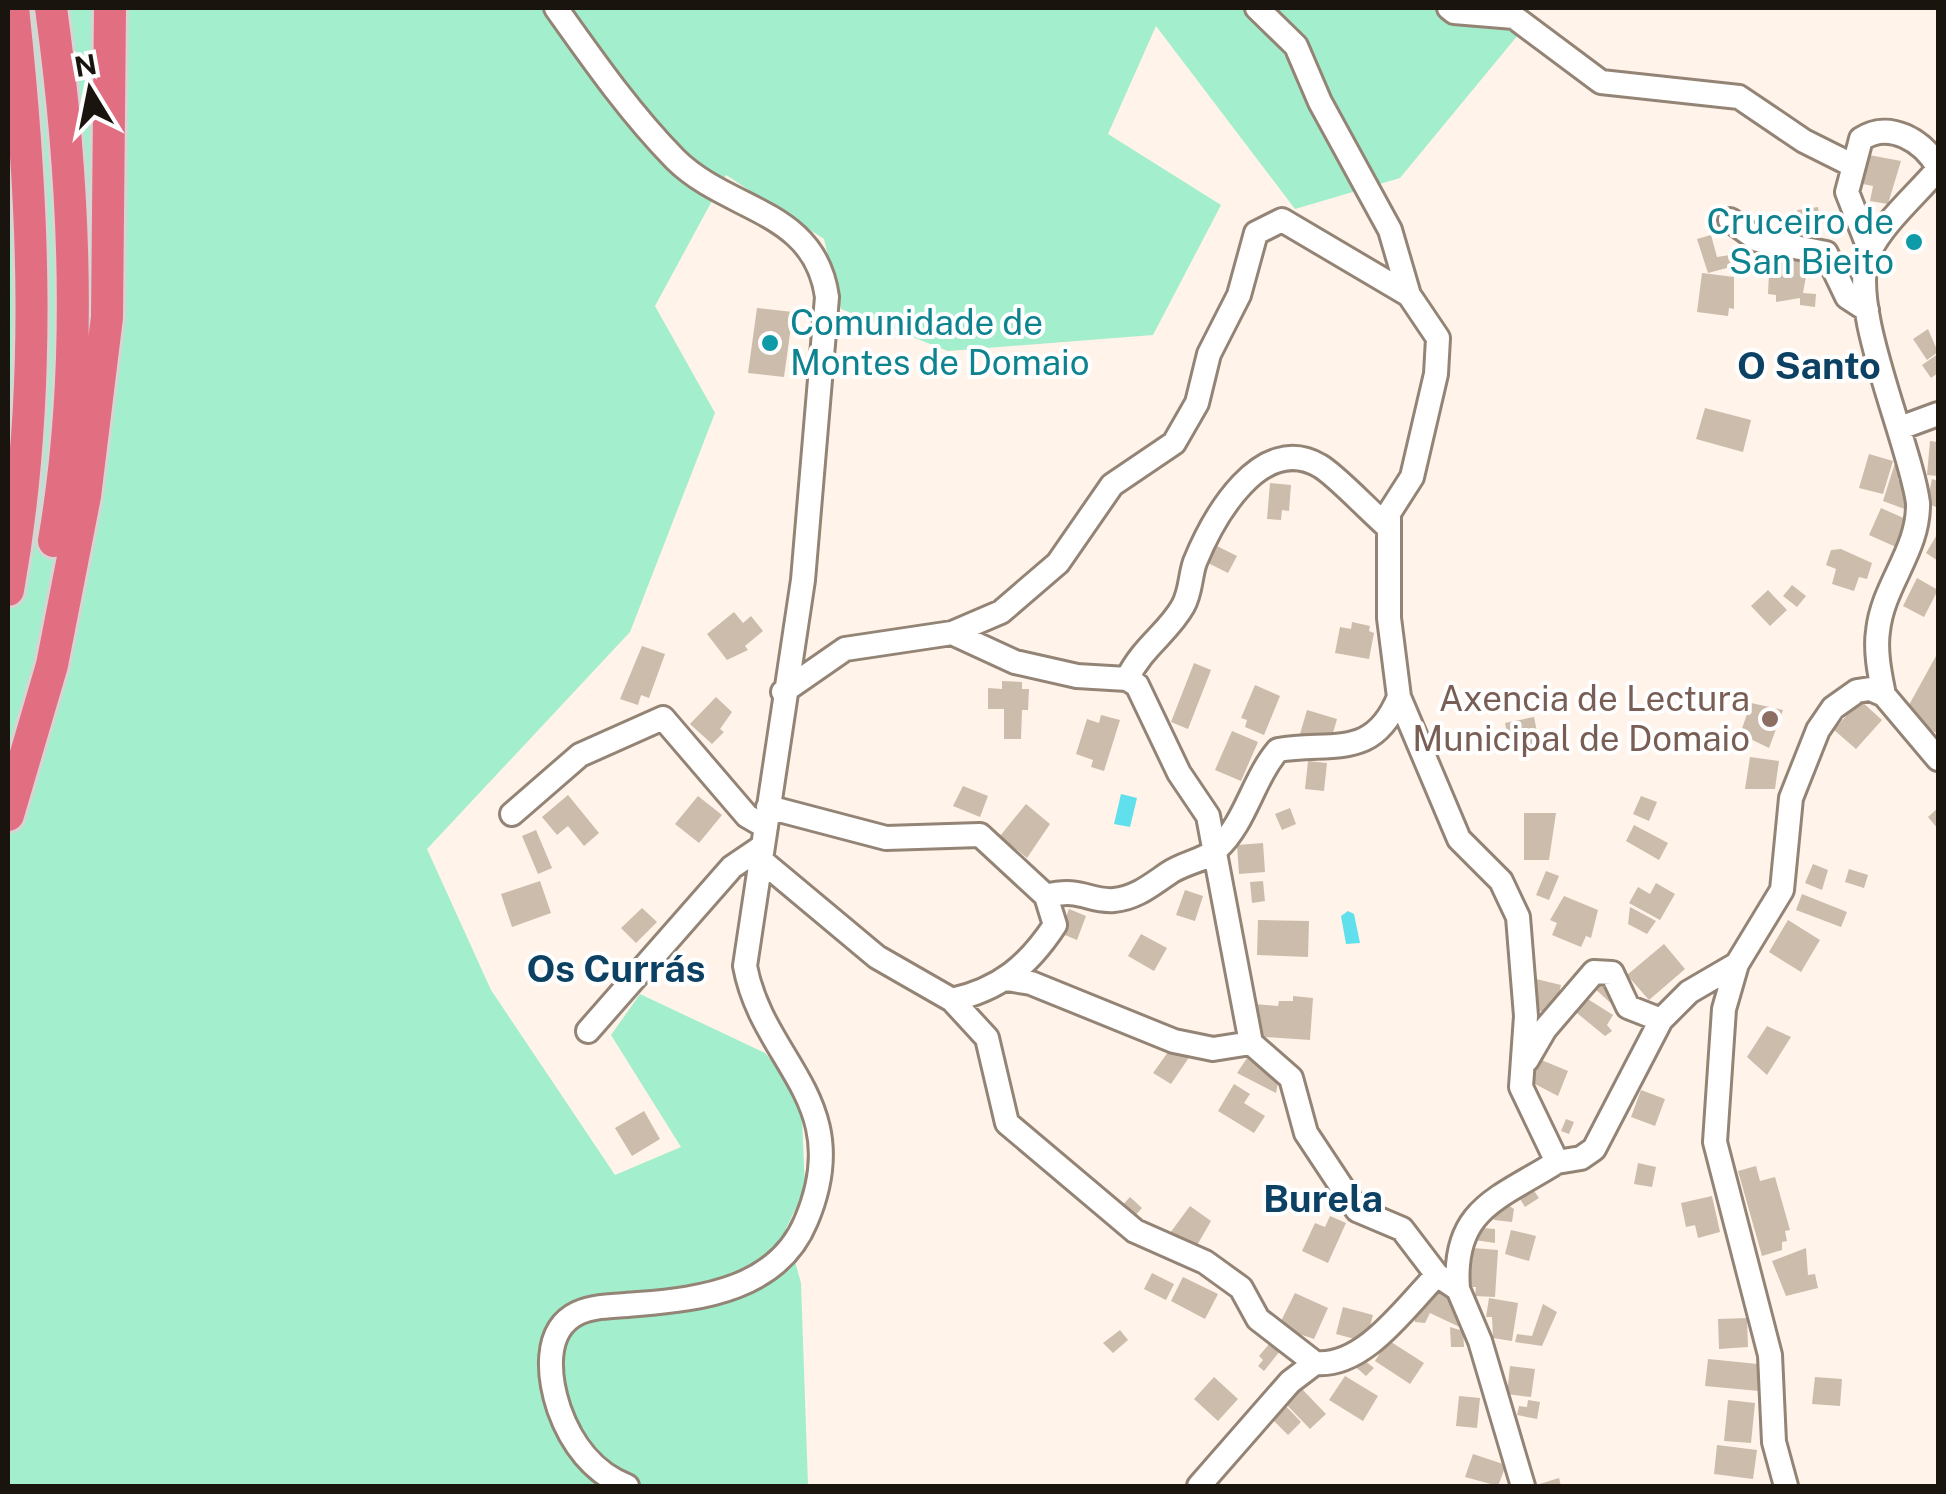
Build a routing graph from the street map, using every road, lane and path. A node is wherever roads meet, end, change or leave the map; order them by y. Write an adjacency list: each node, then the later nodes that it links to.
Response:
1 (14, 8): 16 (highway)
2 (51, 8): 23 (highway)
3 (110, 8): 25 (highway)
4 (556, 8): 19 (street)
5 (1257, 8): 11 (street)
6 (1449, 8): 7 (street)
7 (1855, 154): 8 (street); 10 (street)
8 (1937, 170): 10 (street)
9 (1730, 220): 12 (street)
10 (1870, 251): 12 (street)
11 (1409, 295): 15 (street); 17 (street)
12 (1867, 310): 14 (street)
13 (1938, 414): 14 (street)
14 (1900, 428): 21 (street)
15 (1389, 528): 18 (street); 20 (street)
16 (8, 590)
17 (952, 633): 18 (street); 19 (street)
18 (1127, 679): 27 (street)
19 (783, 692): 26 (street)
20 (1399, 696): 27 (street); 35 (street)
21 (1884, 696): 22 (street); 29 (street)
22 (1938, 759)
23 (8, 761)
24 (512, 814): 26 (street)
25 (8, 815)
26 (764, 835): 28 (street); 31 (street); 33 (street); 40 (street)
27 (1216, 851): 28 (street); 34 (street)
28 (1046, 896): 30 (street)
29 (1737, 964): 32 (street); 43 (street)
30 (1007, 979): 31 (street); 34 (street)
31 (952, 1000): 39 (street)
32 (1660, 1020): 35 (street); 36 (street)
33 (588, 1031)
34 (1251, 1043): 37 (street)
35 (1522, 1068): 36 (street)
36 (1557, 1162): 38 (street)
37 (1437, 1275): 38 (street); 39 (street)
38 (1458, 1289): 42 (street)
39 (1315, 1362): 41 (street)
40 (627, 1486)
41 (1199, 1486)
42 (1523, 1486)
43 (1786, 1486)

